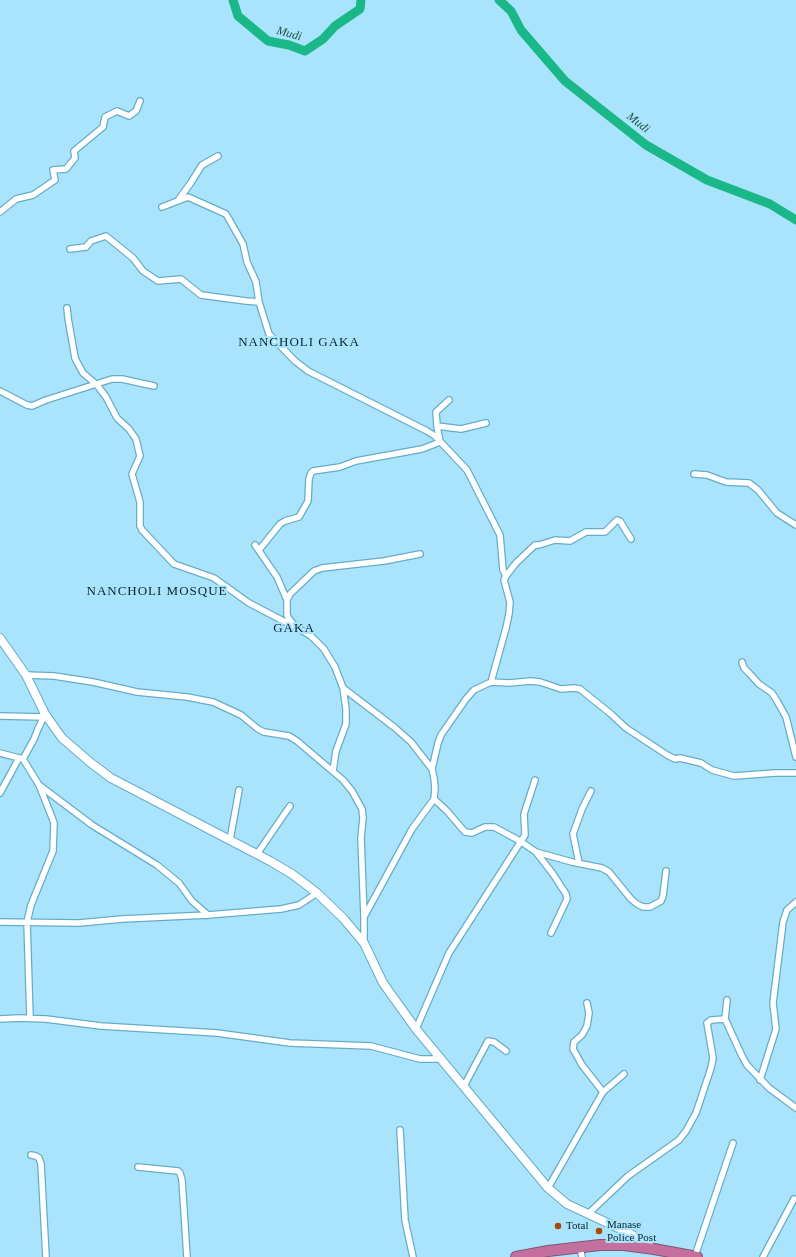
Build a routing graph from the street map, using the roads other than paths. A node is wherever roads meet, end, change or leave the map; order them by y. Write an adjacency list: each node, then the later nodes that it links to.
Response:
1 (140, 100): 5 (street)
2 (218, 156): 3 (street)
3 (178, 200): 4 (street); 7 (street)
4 (162, 207)
5 (0, 212)
6 (70, 249): 7 (street)
7 (259, 302): 15 (street)
8 (67, 308): 9 (street)
9 (96, 384): 10 (street); 11 (street); 24 (street)
10 (154, 386)
11 (0, 391)
12 (449, 400): 14 (street)
13 (486, 423): 14 (street)
14 (437, 426): 15 (street)
15 (440, 442): 20 (street); 22 (street)
16 (694, 474): 17 (street)
17 (796, 525)
18 (631, 539): 22 (street)
19 (255, 544): 20 (street)
20 (259, 550): 23 (street)
21 (420, 554): 23 (street)
22 (506, 576): 28 (street)
23 (287, 600): 24 (street)
24 (296, 627): 29 (street)
25 (0, 638): 27 (street)
26 (742, 662): 33 (street)
27 (26, 675): 31 (street); 36 (street)
28 (491, 682): 35 (street); 37 (street)
29 (343, 688): 35 (street); 36 (street)
30 (0, 716): 31 (street)
31 (44, 716): 34 (street); 45 (street)
32 (0, 753): 34 (street)
33 (796, 757)
34 (21, 758): 39 (street); 42 (street)
35 (432, 768): 43 (street)
36 (333, 771): 54 (street)
37 (796, 773)
38 (535, 780): 46 (street)
39 (39, 785): 53 (street); 56 (street)
40 (239, 790): 45 (street)
41 (591, 791): 49 (street)
42 (0, 793)
43 (434, 799): 46 (street); 54 (street)
44 (290, 806): 48 (street)
45 (230, 840): 48 (street)
46 (520, 841): 47 (street); 64 (street)
47 (536, 852): 49 (street); 57 (street)
48 (257, 854): 51 (street)
49 (579, 863): 50 (street)
50 (666, 871)
51 (317, 893): 53 (street); 58 (street)
52 (796, 902): 68 (street)
53 (208, 915): 56 (street)
54 (364, 917): 58 (street)
55 (0, 922): 56 (street)
56 (27, 922): 61 (street)
57 (551, 933)
58 (364, 943): 64 (street)
59 (727, 1000): 62 (street)
60 (587, 1003): 70 (street)
61 (30, 1018): 63 (street); 66 (street)
62 (725, 1018): 68 (street); 78 (street)
63 (0, 1019)
64 (416, 1029): 66 (street)
65 (506, 1051): 69 (street)
66 (441, 1059): 69 (street)
67 (624, 1074): 70 (street)
68 (760, 1080): 71 (street)
69 (464, 1086): 76 (street)
70 (603, 1092): 76 (street)
71 (796, 1108)
72 (400, 1130): 84 (street)
73 (733, 1143): 87 (street)
74 (31, 1155): 82 (street)
75 (138, 1167): 83 (street)
76 (548, 1188): 78 (street)
77 (794, 1198): 88 (street)
78 (588, 1214): 80 (street)
79 (580, 1247): 80 (highway); 81 (highway); 86 (street)
80 (654, 1248): 87 (highway)
81 (549, 1254): 85 (highway)
82 (46, 1257)
83 (187, 1257)
84 (414, 1257)
85 (516, 1257)
86 (582, 1257)
87 (696, 1257)
88 (763, 1257)

